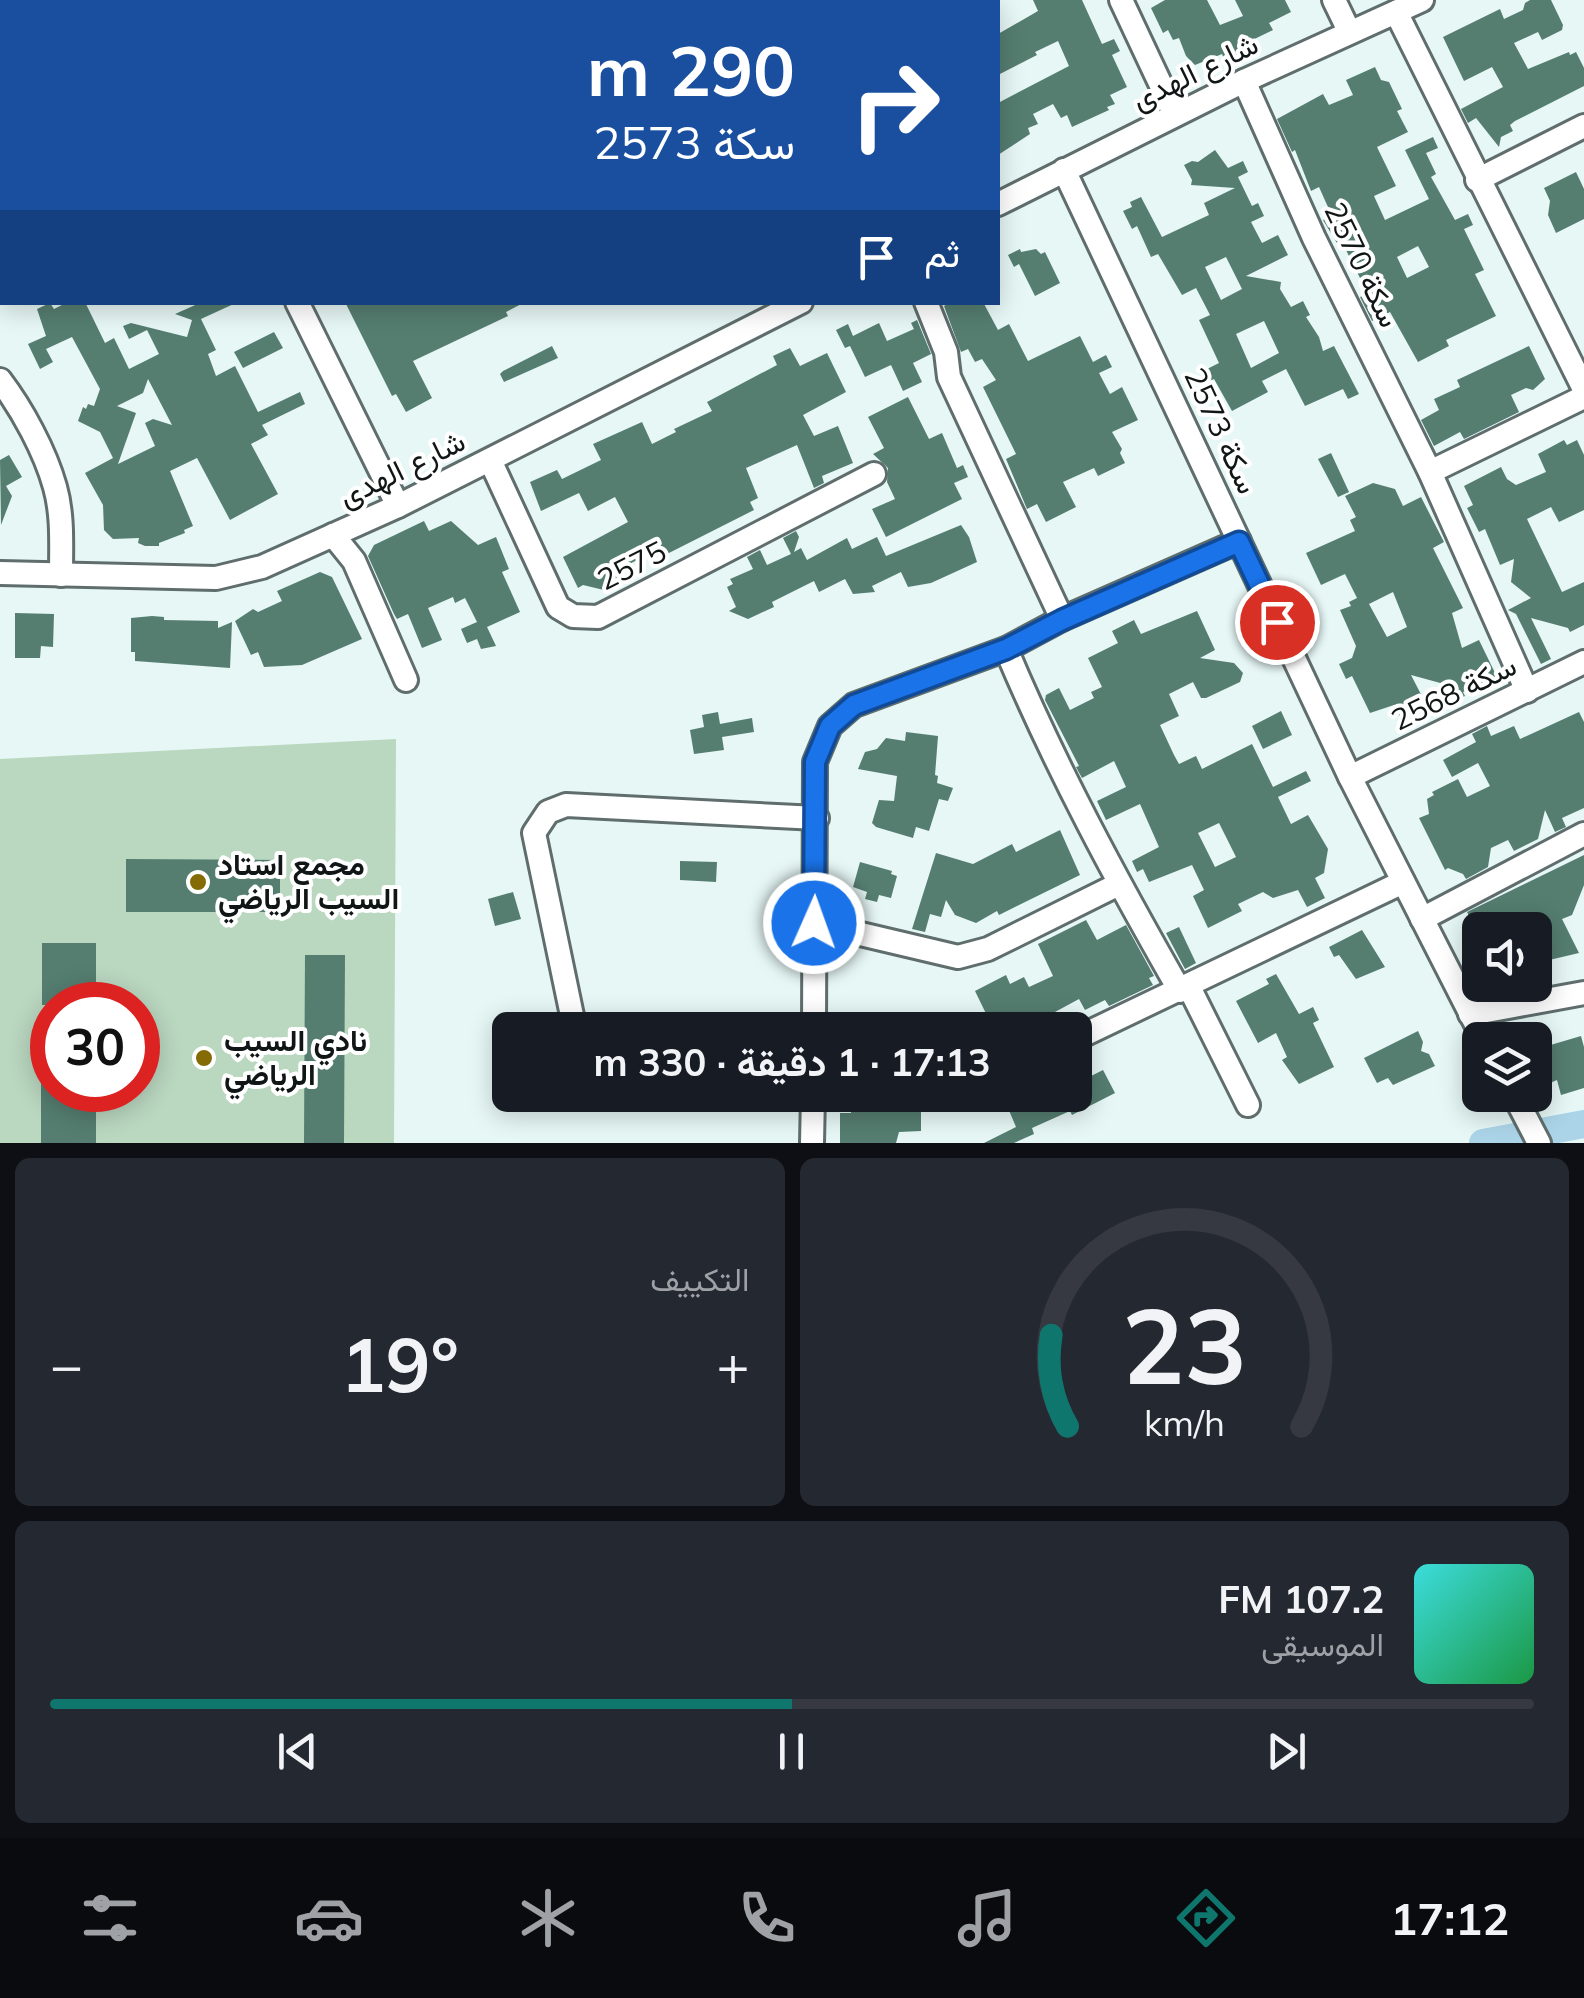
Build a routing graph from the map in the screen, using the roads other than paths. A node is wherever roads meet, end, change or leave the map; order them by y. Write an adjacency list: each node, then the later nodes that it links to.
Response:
1 (1120, 0): 7 (street)
2 (1334, 0): 5 (street)
3 (1422, 0): 4 (street, شارع الهدى)
4 (1396, 12): 5 (street, شارع الهدى); 10 (street)
5 (1349, 31): 6 (street, شارع الهدى)
6 (1244, 82): 7 (street, شارع الهدى); 19 (street, سكة 2570)
7 (1176, 115): 9 (street, شارع الهدى)
8 (1584, 126): 10 (street)
9 (1064, 170): 11 (street, شارع الهدى); 23 (street, سكة 2573)
10 (1478, 180): 16 (street)
11 (1000, 203)
12 (298, 305): 21 (street)
13 (795, 305): 18 (street, شارع الهدى)
14 (927, 305): 26 (street)
15 (0, 380): 25 (street)
16 (1584, 389)
17 (1584, 397): 19 (street)
18 (490, 460): 20 (street, 2575); 21 (street, شارع الهدى)
19 (1430, 472): 30 (street, سكة 2570)
20 (874, 474)
21 (398, 506): 22 (street, شارع الهدى)
22 (332, 536): 25 (street, شارع الهدى); 29 (street)
23 (1239, 542): 26 (street); 31 (street, سكة 2573)
24 (0, 573): 25 (street, شارع الهدى)
25 (61, 575)
26 (1062, 620): 27 (street)
27 (1006, 649): 32 (street); 35 (street)
28 (1584, 662): 30 (street, سكة 2568)
29 (406, 680)
30 (1527, 691): 31 (street, سكة 2568)
31 (1350, 776): 34 (street, سكة 2573)
32 (816, 818): 37 (street); 40 (street)
33 (1584, 834): 36 (street)
34 (1403, 882): 36 (street, سكة 2573); 38 (street)
35 (1118, 884): 37 (street); 38 (street)
36 (1422, 919): 42 (street, سكة 2573)
37 (814, 923): 41 (street)
38 (1184, 989): 44 (street); 45 (street)
39 (1584, 993): 42 (street)
40 (571, 1012)
41 (814, 1012)
42 (1470, 1014): 43 (street, سكة 2573)
43 (1474, 1022)
44 (1092, 1032)
45 (1248, 1105)
46 (813, 1112): 48 (street)
47 (1523, 1112): 49 (street)
48 (812, 1143)
49 (1539, 1143)

